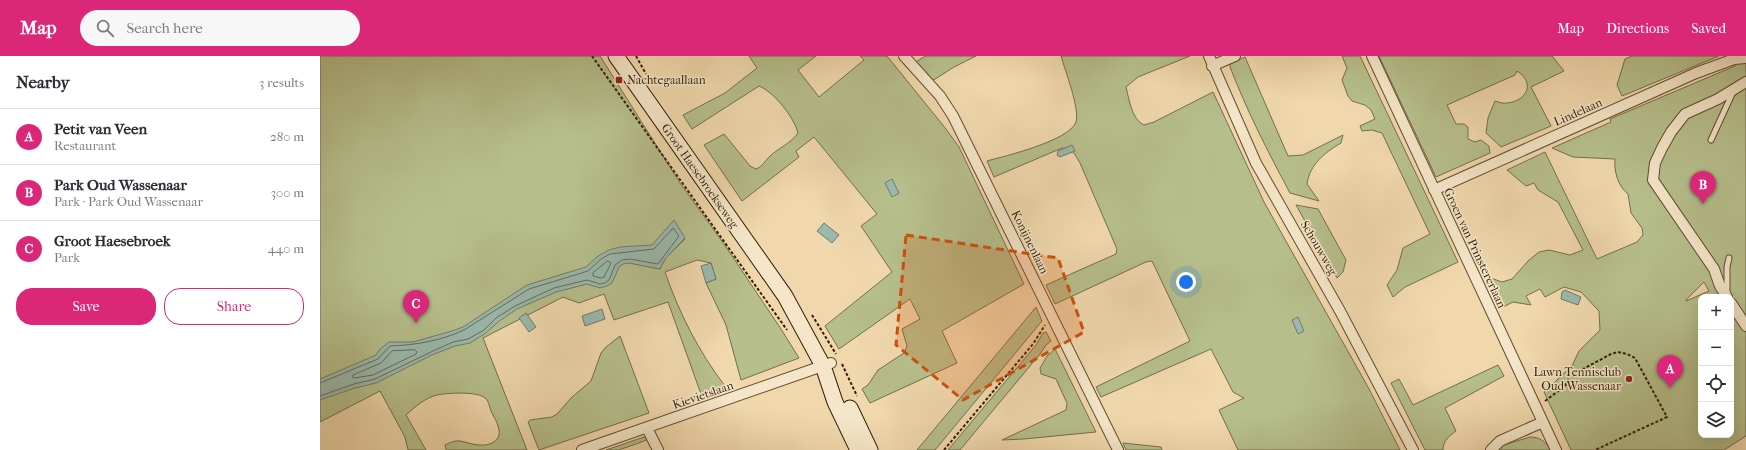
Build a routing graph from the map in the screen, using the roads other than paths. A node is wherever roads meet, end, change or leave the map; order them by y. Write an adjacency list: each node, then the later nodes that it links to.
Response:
1 (616, 56): 16 (street, Groot Haesebroekseweg)
2 (904, 56): 23 (street, Konijnenlaan)
3 (1235, 56): 6 (street)
4 (1372, 56): 10 (street, Groen van Prinstererlaan)
5 (1746, 58): 10 (street, Lindelaan)
6 (1210, 61): 24 (street, Schouwweg)
7 (1746, 82): 8 (street)
8 (1734, 89): 9 (lane); 12 (street)
9 (1711, 140)
10 (1434, 190): 17 (street, Groen van Prinstererlaan)
11 (1729, 258): 13 (lane)
12 (1725, 294)
13 (1728, 294)
14 (1734, 308): 15 (street)
15 (1746, 326)
16 (827, 365): 18 (street, Kievietslaan); 21 (street, Groot Haesebroekseweg); 22 (street, Groot Haesebroekseweg)
17 (1543, 422): 25 (street); 26 (street, Groen van Prinstererlaan)
18 (647, 428): 19 (street, Kievietslaan); 20 (street)
19 (582, 450)
20 (658, 450)
21 (858, 450)
22 (870, 450)
23 (1118, 450)
24 (1412, 450)
25 (1491, 450)
26 (1556, 450)

